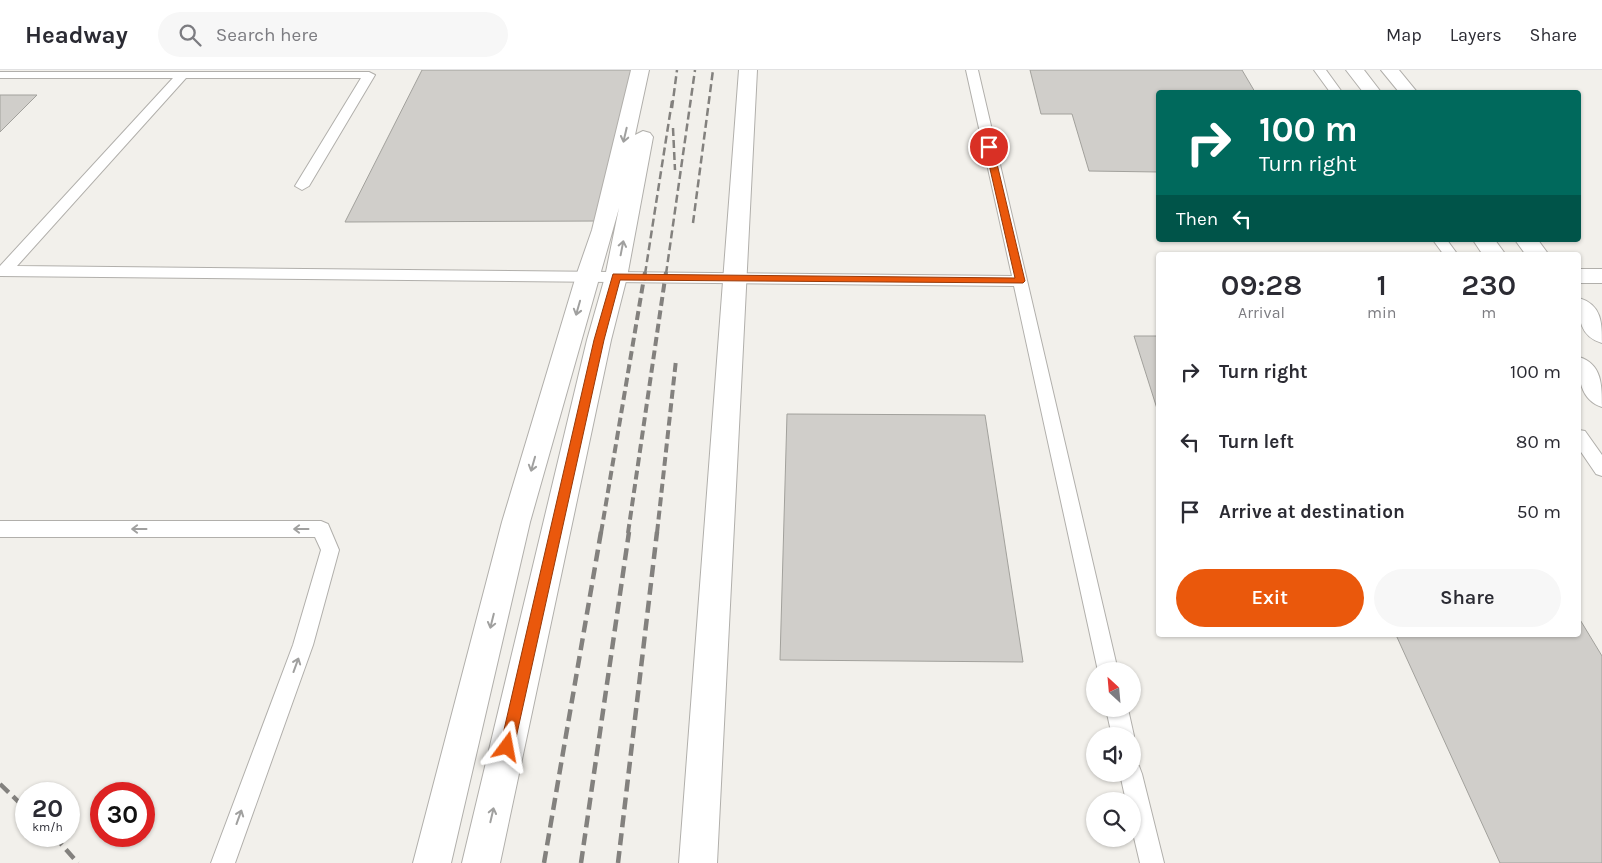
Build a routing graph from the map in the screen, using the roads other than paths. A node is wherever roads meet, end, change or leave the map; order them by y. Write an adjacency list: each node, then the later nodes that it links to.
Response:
1 (640, 70): 17 (street, one-way to 17)
2 (656, 70): 18 (street, one-way to 2)
3 (748, 70): 21 (street)
4 (972, 70): 22 (lane)
5 (1320, 70): 10 (lane)
6 (1355, 70): 11 (street)
7 (1390, 70): 12 (street)
8 (0, 75): 9 (lane)
9 (181, 77): 13 (lane); 16 (lane)
10 (1335, 90)
11 (1370, 90)
12 (1406, 90)
13 (302, 186)
14 (1528, 242): 15 (street)
15 (1536, 252)
16 (3, 271): 17 (lane)
17 (588, 276): 18 (lane); 33 (street, one-way to 33)
18 (616, 276): 21 (lane); 34 (street, one-way to 18)
19 (1581, 276): 20 (street)
20 (1602, 276)
21 (734, 278): 22 (lane); 35 (street)
22 (1020, 281): 30 (lane)
23 (1581, 309): 24 (street)
24 (1602, 335)
25 (1581, 369): 26 (street)
26 (1602, 397)
27 (1581, 439): 28 (lane)
28 (1602, 469)
29 (0, 529): 32 (lane, one-way to 29)
30 (1106, 662)
31 (1133, 782): 36 (lane)
32 (223, 863)
33 (432, 863)
34 (481, 863)
35 (698, 863)
36 (1152, 863)

